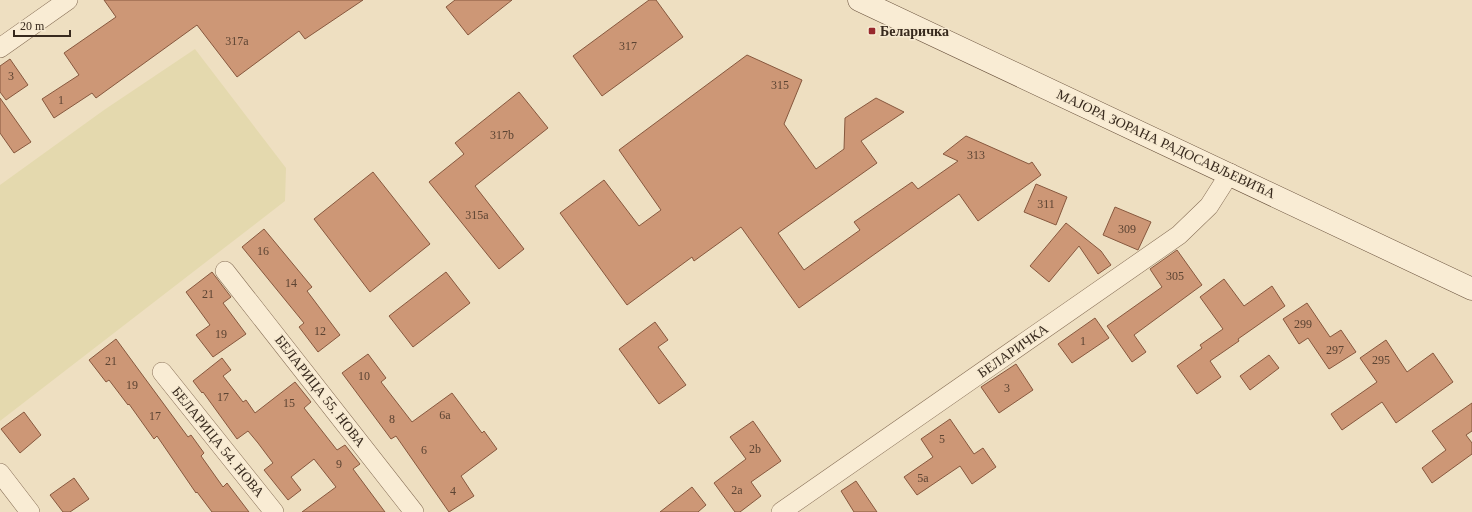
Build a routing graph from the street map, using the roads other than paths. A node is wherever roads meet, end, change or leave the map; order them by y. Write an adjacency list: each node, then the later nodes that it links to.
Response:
1 (68, 0): 3 (street)
2 (859, 0): 4 (main road, МАЈОРА ЗОРАНА РАДОСАВЉЕВИЋА)
3 (0, 48)
4 (1230, 173): 6 (main road, МАЈОРА ЗОРАНА РАДОСАВЉЕВИЋА); 12 (street, БЕЛАРИЧКА)
5 (225, 271): 11 (street, БЕЛАРИЦА 55. НОВА)
6 (1472, 289)
7 (162, 372): 10 (street, БЕЛАРИЦА 54. НОВА)
8 (0, 473): 9 (street)
9 (30, 512)
10 (274, 512)
11 (414, 512)
12 (781, 512)

